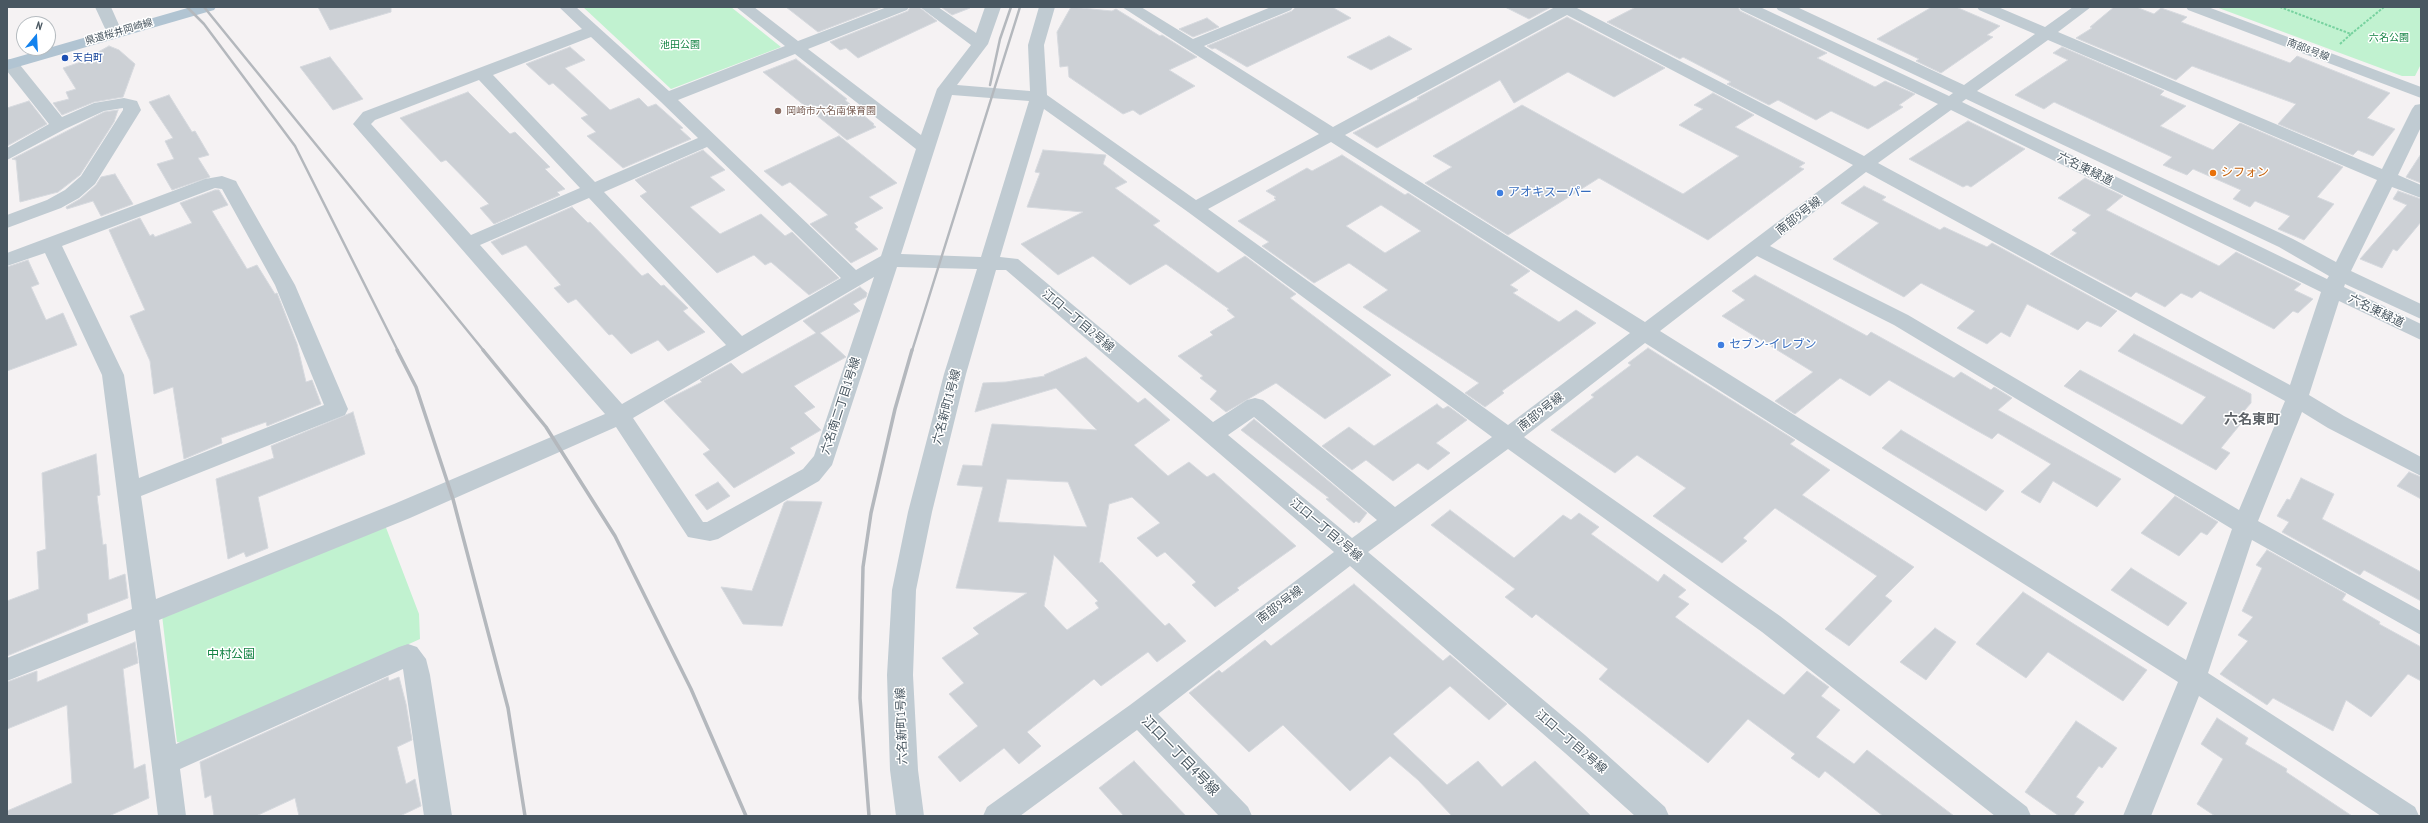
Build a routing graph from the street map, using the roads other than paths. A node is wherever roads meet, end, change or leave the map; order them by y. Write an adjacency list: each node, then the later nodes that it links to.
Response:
1 (103, 7): 18 (street)
2 (208, 7): 18 (main road, 県道桜井岡崎線)
3 (568, 7): 17 (street)
4 (744, 7): 22 (street)
5 (901, 7): 22 (street)
6 (928, 7): 20 (street)
7 (993, 7): 20 (street)
8 (1047, 7): 28 (street, 六名新町1号線)
9 (1130, 7): 21 (street)
10 (1285, 7): 21 (street)
11 (1747, 7): 30 (street, 六名東緑道)
12 (1784, 7): 26 (street, 六名東緑道)
13 (1985, 7): 19 (street)
14 (2083, 7): 19 (street, 南部9号線)
15 (2194, 7): 27 (street, 南部8号線)
16 (1565, 8): 33 (street); 37 (street)
17 (593, 31): 24 (street); 29 (street)
18 (115, 34): 23 (main road, 県道桜井岡崎線)
19 (2047, 34): 26 (street, 南部9号線); 38 (street)
20 (980, 44): 25 (street)
21 (1191, 46): 33 (street)
22 (796, 47): 29 (street); 35 (street)
23 (8, 64): 32 (street)
24 (482, 73): 39 (street); 43 (street, 六名南二丁目1号線)
25 (945, 89): 28 (street); 35 (street, 六名南二丁目1号線)
26 (1966, 93): 30 (street, 南部9号線); 50 (street, 六名東緑道)
27 (2421, 93)
28 (1039, 97): 41 (street); 48 (street, 六名新町1号線)
29 (667, 98): 34 (street)
30 (1950, 103): 37 (street, 南部9号線); 50 (street, 六名東緑道)
31 (2421, 108): 38 (street)
32 (60, 125): 36 (street); 42 (street)
33 (1331, 133): 41 (street); 52 (street)
34 (708, 140): 39 (street); 49 (street)
35 (925, 147): 47 (street, 六名南二丁目1号線)
36 (7, 155)
37 (1866, 164): 45 (street, 南部9号線); 55 (street)
38 (2388, 178): 40 (street); 50 (street)
39 (592, 190): 43 (street); 54 (street)
40 (2421, 192)
41 (1195, 208): 58 (street)
42 (7, 222)
43 (469, 243): 56 (street, 六名南二丁目1号線)
44 (50, 244): 46 (street); 60 (street); 60 (street)
45 (1757, 248): 52 (street, 南部9号線); 62 (street)
46 (7, 260)
47 (888, 260): 48 (street, 江口一丁目2号線); 49 (street); 56 (street, 六名南二丁目1号線)
48 (988, 263): 57 (street, 江口一丁目2号線); 72 (street, 六名新町1号線)
49 (854, 280): 54 (street)
50 (2336, 282): 51 (street, 六名東緑道); 53 (street, 六名東緑道); 55 (street)
51 (2421, 312)
52 (1644, 332): 58 (street, 南部9号線); 67 (street)
53 (2421, 333)
54 (740, 347): 56 (street)
55 (2298, 398): 59 (street); 62 (street)
56 (620, 416): 64 (street)
57 (1212, 434): 61 (street); 63 (street, 江口一丁目2号線)
58 (1508, 437): 61 (street, 南部9号線); 76 (street)
59 (2421, 468)
60 (129, 491): 64 (street)
61 (1394, 520): 63 (street, 南部9号線)
62 (2245, 525): 65 (street); 67 (street)
63 (1351, 552): 68 (street, 南部9号線); 75 (street, 江口一丁目2号線)
64 (146, 613): 66 (street); 69 (street)
65 (2421, 624)
66 (7, 670)
67 (2192, 678): 77 (street); 78 (street)
68 (1139, 713): 73 (street, 南部9号線); 74 (street, 江口一丁目4号線)
69 (165, 762): 70 (street); 71 (street)
70 (172, 816)
71 (438, 816)
72 (910, 816)
73 (997, 816)
74 (1238, 816)
75 (1655, 816)
76 (2017, 816)
77 (2137, 816)
78 (2405, 816)

